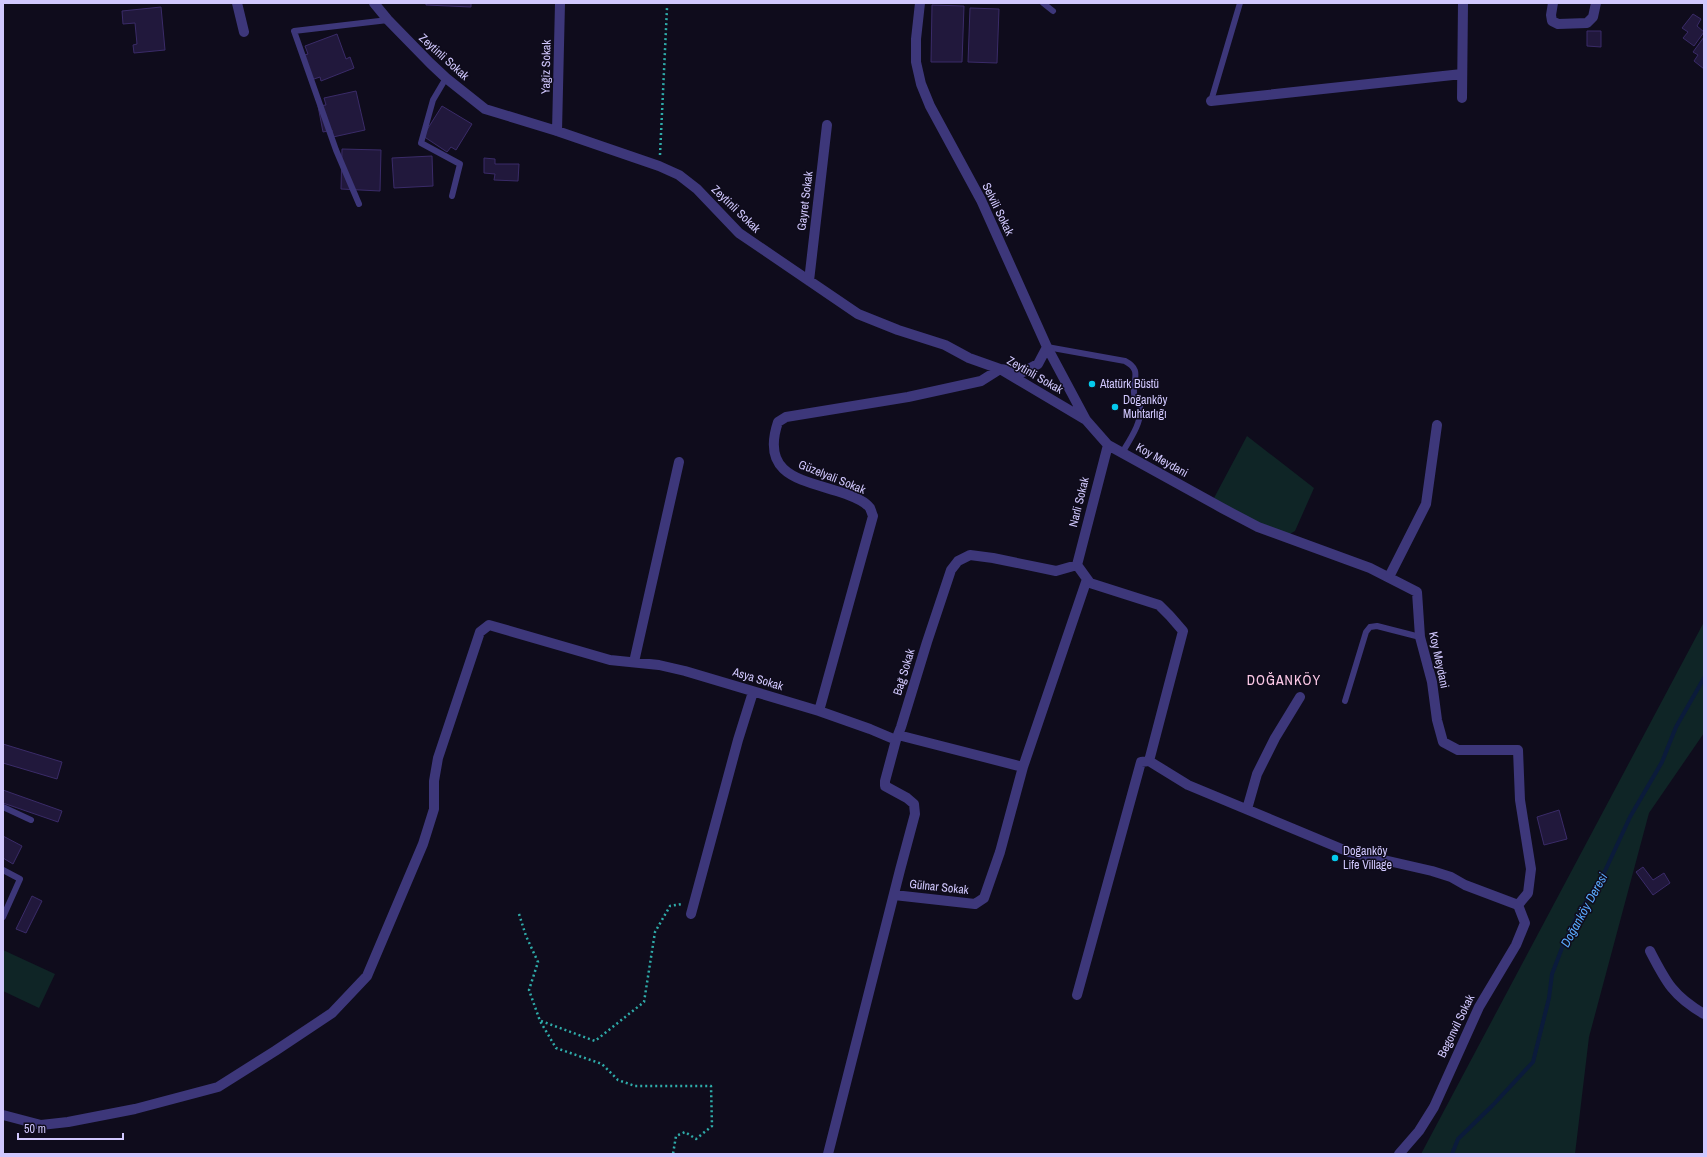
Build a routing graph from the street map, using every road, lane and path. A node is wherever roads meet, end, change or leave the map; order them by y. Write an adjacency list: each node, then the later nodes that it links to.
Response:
1 (237, 3): 13 (street)
2 (374, 3): 12 (street, Zeytinli Sokak)
3 (560, 3): 19 (street, Yağiz Sokak)
4 (920, 3): 24 (street, Selvili Sokak)
5 (1043, 3): 11 (lane)
6 (1240, 3): 17 (lane)
7 (1463, 3): 14 (street)
8 (1553, 3): 9 (street)
9 (1596, 3)
10 (667, 8): 20 (path)
11 (1053, 11)
12 (388, 20): 15 (street, Zeytinli Sokak); 22 (lane)
13 (244, 32)
14 (1462, 74): 16 (street); 17 (street)
15 (446, 78): 19 (street, Zeytinli Sokak); 21 (lane)
16 (1462, 98)
17 (1211, 101)
18 (827, 125): 23 (street, Gayret Sokak)
19 (557, 131): 20 (street, Zeytinli Sokak)
20 (659, 166): 23 (street, Zeytinli Sokak)
21 (452, 196)
22 (359, 204)
23 (809, 281): 25 (street, Zeytinli Sokak)
24 (1047, 347): 25 (street); 26 (street, Selvili Sokak); 29 (lane)
25 (1000, 369): 26 (street, Zeytinli Sokak); 39 (street, Güzelyali Sokak)
26 (1086, 420): 28 (street, Zeytinli Sokak)
27 (1437, 425): 32 (street)
28 (1108, 446): 29 (street, Koy Meydani); 31 (street, Narli Sokak)
29 (1122, 453): 32 (street, Koy Meydani)
30 (679, 462): 35 (street)
31 (1077, 565): 33 (street); 40 (street, Bağ Sokak)
32 (1389, 577): 34 (street, Koy Meydani)
33 (1087, 579): 41 (street); 42 (street, Gülnar Sokak)
34 (1420, 637): 38 (lane); 49 (street, Koy Meydani)
35 (634, 662): 36 (street, Asya Sokak); 57 (street, Asya Sokak)
36 (754, 692): 39 (street, Asya Sokak); 48 (street)
37 (1300, 697): 44 (street)
38 (1345, 701)
39 (819, 711): 40 (street, Asya Sokak)
40 (897, 737): 42 (street, Asya Sokak); 47 (street, Bağ Sokak)
41 (1149, 761): 44 (street); 54 (street)
42 (1023, 767): 47 (street, Gülnar Sokak)
43 (3, 807): 45 (lane)
44 (1247, 809): 49 (street)
45 (32, 820)
46 (3, 870): 52 (lane)
47 (894, 895): 59 (street, Gülnar Sokak)
48 (694, 901): 51 (street); 56 (path)
49 (1518, 905): 60 (street, Begonvil Sokak)
50 (519, 914): 56 (path)
51 (691, 914)
52 (3, 917)
53 (1650, 952): 55 (street)
54 (1077, 995)
55 (1704, 1014)
56 (540, 1021): 58 (path)
57 (3, 1115)
58 (673, 1154)
59 (828, 1154)
60 (1399, 1154)

